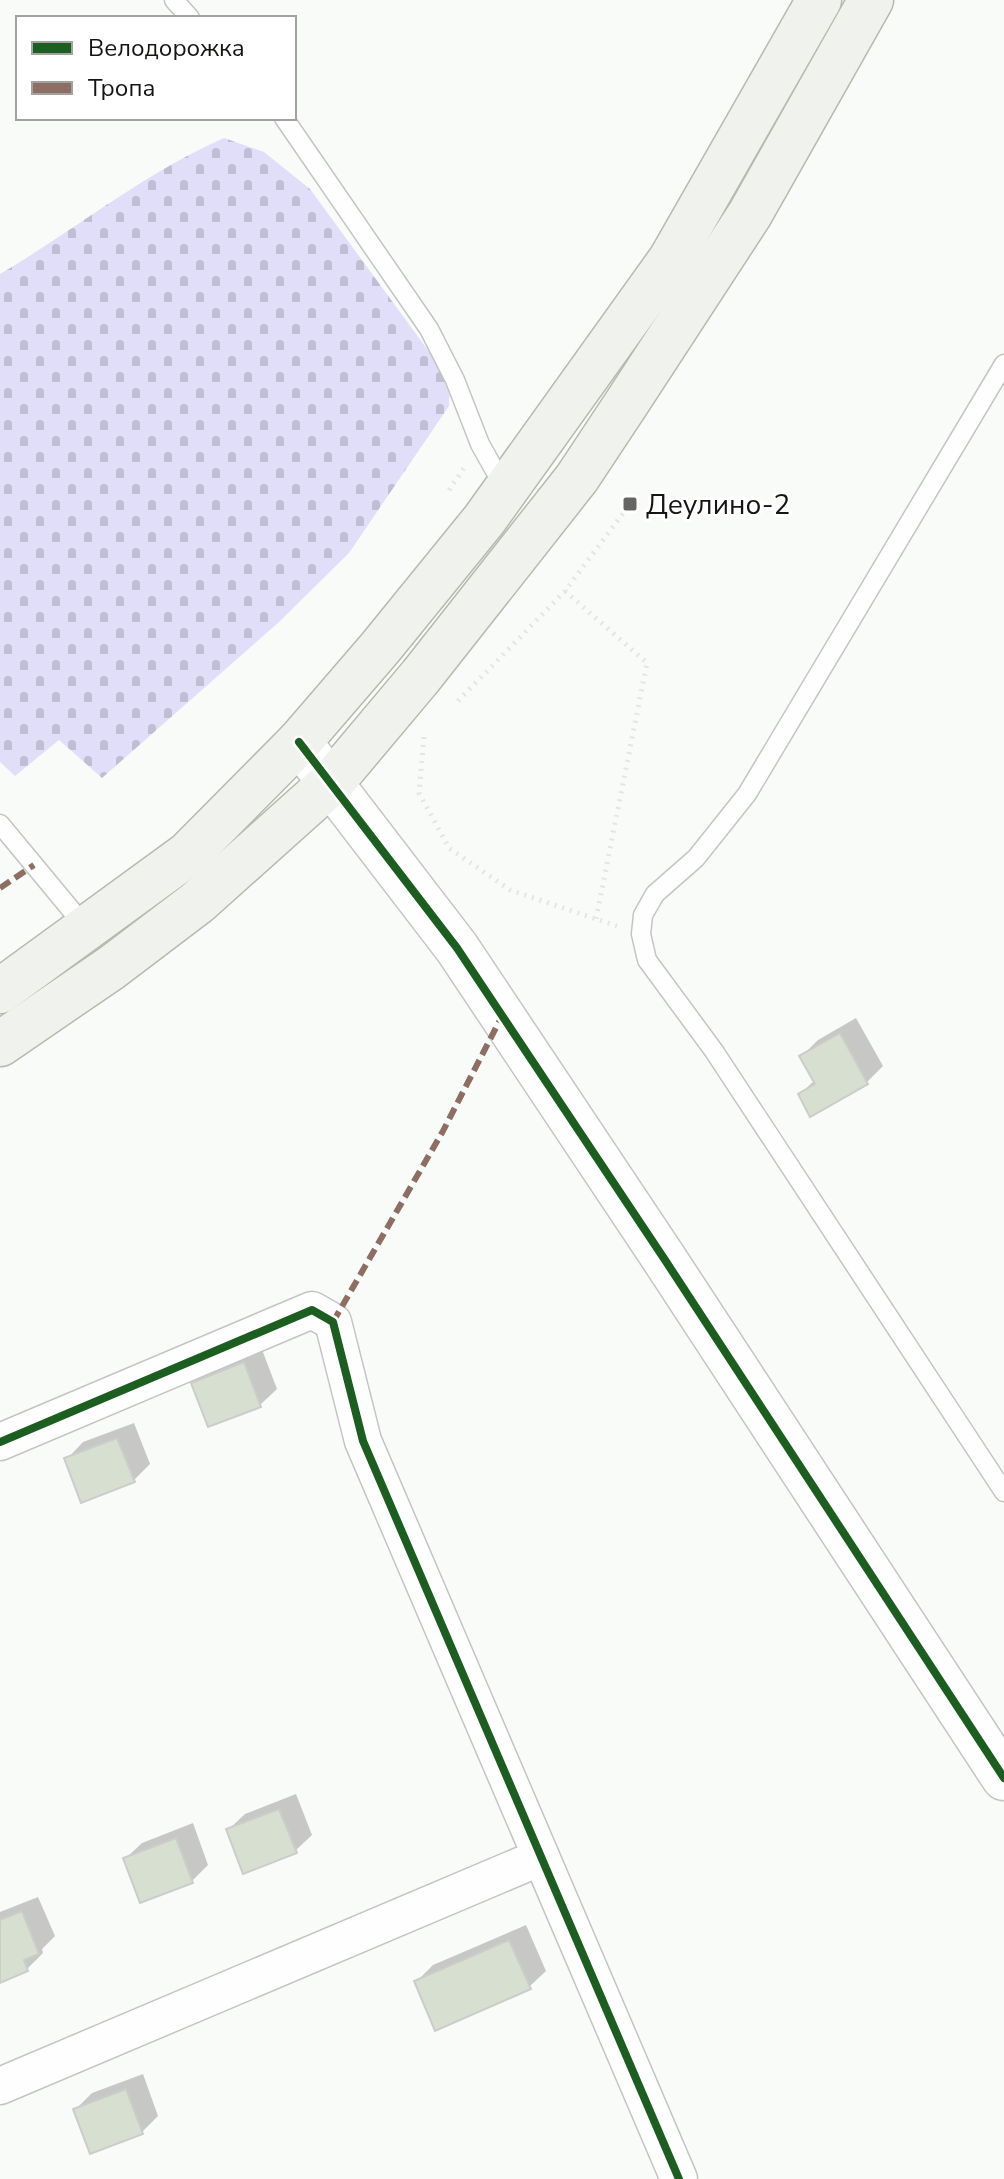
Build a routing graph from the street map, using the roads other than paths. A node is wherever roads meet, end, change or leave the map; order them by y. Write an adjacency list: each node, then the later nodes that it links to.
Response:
1 (174, 0): 4 (lane)
2 (819, 0): 7 (main road)
3 (871, 0): 9 (main road)
4 (188, 16)
5 (285, 120): 7 (lane)
6 (1001, 379): 15 (lane)
7 (506, 490): 8 (main road)
8 (299, 742): 9 (street); 11 (main road)
9 (332, 782): 13 (main road); 16 (street)
10 (0, 824): 11 (lane)
11 (87, 929): 12 (main road)
12 (0, 991)
13 (0, 1044)
14 (0, 1442): 17 (street)
15 (1004, 1492)
16 (1004, 1778)
17 (541, 1857): 18 (street); 19 (street)
18 (0, 2086)
19 (679, 2179)

